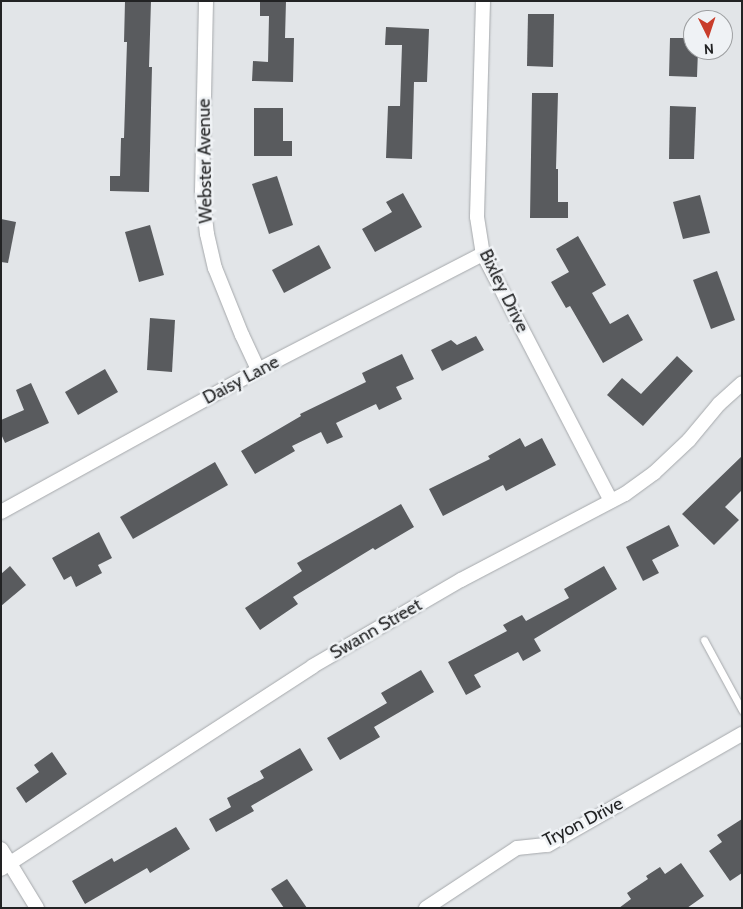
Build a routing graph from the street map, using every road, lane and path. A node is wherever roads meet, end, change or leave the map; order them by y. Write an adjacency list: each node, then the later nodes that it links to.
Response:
1 (206, 1): 4 (street, Webster Avenue)
2 (483, 1): 3 (street, Bixley Drive)
3 (483, 254): 4 (street, Daisy Lane); 6 (street, Bixley Drive)
4 (258, 370): 7 (street, Daisy Lane)
5 (742, 383): 6 (street, Swann Street)
6 (611, 502): 12 (street, Swann Street)
7 (1, 512)
8 (704, 640): 9 (lane)
9 (742, 710)
10 (742, 734): 14 (street, Tryon Drive)
11 (1, 849): 12 (street)
12 (6, 866): 13 (street)
13 (37, 908)
14 (426, 908)

